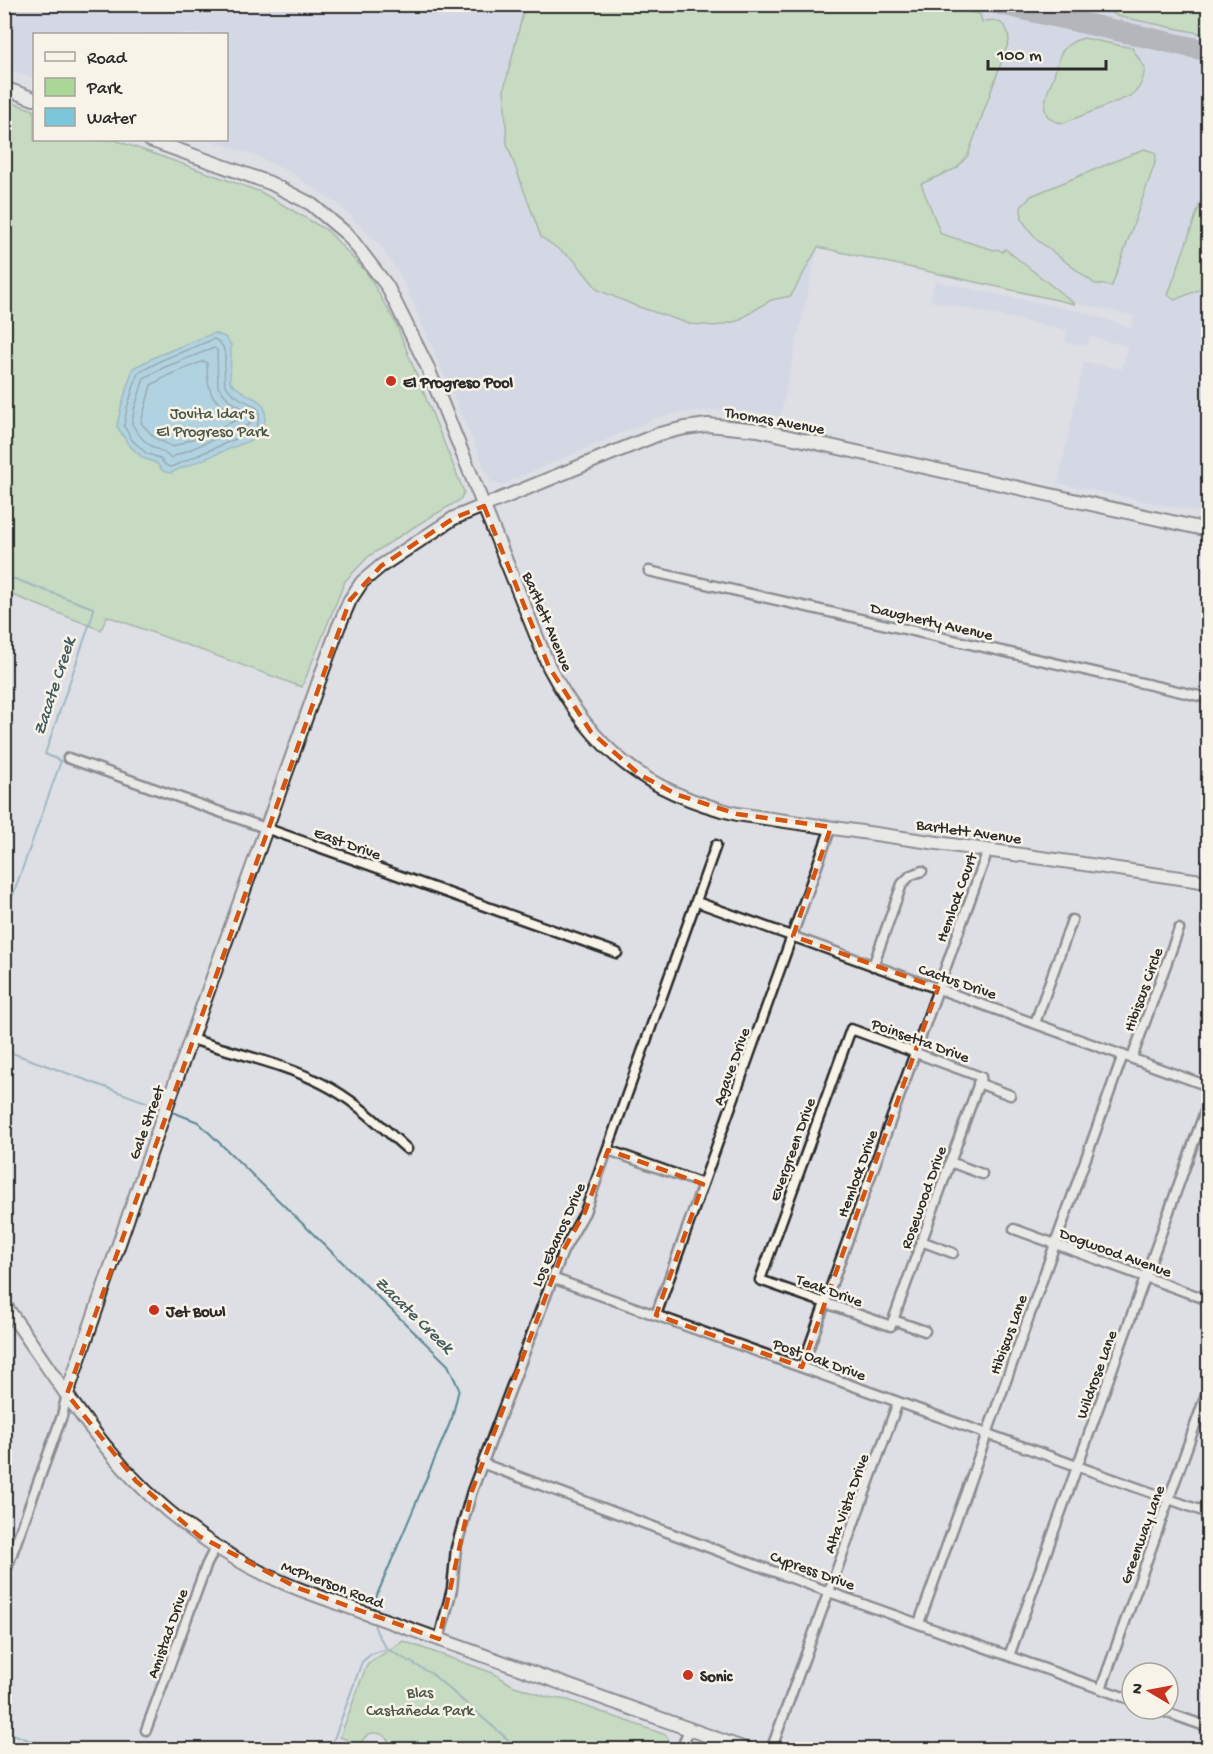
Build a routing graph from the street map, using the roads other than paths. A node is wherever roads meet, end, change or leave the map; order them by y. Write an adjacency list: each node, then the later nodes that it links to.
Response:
1 (4, 88): 2 (main road)
2 (33, 99)
3 (153, 141): 4 (main road, Bartlett Avenue)
4 (484, 506): 5 (main road, Thomas Avenue); 7 (main road, Thomas Avenue); 10 (main road, Bartlett Avenue)
5 (1209, 530)
6 (649, 571): 8 (street, Daugherty Avenue)
7 (321, 680): 11 (main road, Gale Street)
8 (1209, 698)
9 (68, 758): 11 (street, East Drive)
10 (831, 827): 13 (main road, Bartlett Avenue); 19 (street, Agave Drive)
11 (267, 829): 20 (street, East Drive); 25 (main road, Gale Street)
12 (716, 845): 16 (street, Los Ebanos Drive)
13 (988, 850): 15 (main road, Bartlett Avenue); 22 (street, Hemlock Court)
14 (922, 871): 21 (street)
15 (1209, 882)
16 (697, 902): 19 (street, Cactus Drive); 34 (street, Los Ebanos Drive)
17 (1072, 920): 23 (street)
18 (1179, 929): 28 (street, Hibiscus Circle)
19 (793, 936): 21 (street, Cactus Drive); 37 (street, Agave Drive)
20 (617, 953)
21 (873, 966): 22 (street, Cactus Drive)
22 (938, 988): 23 (street, Cactus Drive); 26 (street, Hemlock Drive)
23 (1035, 1023): 27 (street, Cactus Drive)
24 (851, 1029): 26 (street, Poinsetta Drive); 44 (street, Evergreen Drive)
25 (192, 1039): 33 (street); 53 (main road, Gale Street)
26 (916, 1053): 29 (street, Poinsetta Drive); 46 (street, Hemlock Drive)
27 (1123, 1055): 28 (street, Cactus Drive); 40 (street, Hibiscus Lane)
28 (1132, 1058): 30 (street, Cactus Drive)
29 (980, 1080): 31 (street, Poinsetta Drive); 35 (street, Rosewood Drive)
30 (1209, 1086)
31 (1010, 1095)
32 (1209, 1103): 43 (street, Wildrose Lane)
33 (407, 1149)
34 (608, 1150): 37 (street); 42 (street, Los Ebanos Drive)
35 (950, 1162): 36 (street); 39 (street, Rosewood Drive)
36 (982, 1174)
37 (703, 1184): 48 (street, Agave Drive)
38 (1014, 1229): 40 (street, Dogwood Avenue)
39 (921, 1241): 41 (street); 49 (street, Rosewood Drive)
40 (1055, 1244): 43 (street, Dogwood Avenue); 55 (street, Hibiscus Lane)
41 (953, 1253)
42 (552, 1278): 48 (street, Post Oak Drive); 56 (street, Los Ebanos Drive)
43 (1146, 1278): 45 (street, Dogwood Avenue); 57 (street, Wildrose Lane)
44 (760, 1280): 46 (street, Teak Drive)
45 (1209, 1300)
46 (825, 1303): 49 (street, Teak Drive); 51 (street, Hemlock Drive)
47 (4, 1304): 53 (main road, McPherson Road)
48 (656, 1315): 51 (street, Post Oak Drive)
49 (892, 1323): 50 (street, Teak Drive)
50 (925, 1331)
51 (802, 1367): 54 (street, Post Oak Drive)
52 (1209, 1389): 58 (street, Greenway Lane)
53 (67, 1394): 60 (main road, McPherson Road); 61 (street, Gale Street)
54 (898, 1402): 55 (street, Post Oak Drive); 62 (street, Alta Vista Drive)
55 (987, 1434): 57 (street, Post Oak Drive); 63 (street, Hibiscus Lane)
56 (484, 1464): 62 (street, Cypress Drive); 64 (street, Los Ebanos Drive)
57 (1078, 1466): 58 (street, Post Oak Drive); 65 (street, Wildrose Lane)
58 (1169, 1499): 59 (street, Post Oak Drive); 66 (street, Greenway Lane)
59 (1209, 1513)
60 (216, 1546): 64 (main road, McPherson Road); 71 (street, Amistad Drive)
61 (4, 1576)
62 (829, 1592): 63 (street, Cypress Drive); 74 (street, Alta Vista Drive)
63 (919, 1623): 65 (street, Cypress Drive)
64 (439, 1639): 70 (main road, McPherson Road)
65 (1009, 1656): 66 (street, Cypress Drive)
66 (1101, 1689): 67 (street, Cypress Drive)
67 (1120, 1696)
68 (1180, 1717): 69 (street)
69 (1209, 1727)
70 (688, 1729): 72 (street); 73 (main road, McPherson Road)
71 (146, 1731)
72 (681, 1749)
73 (748, 1749)
74 (771, 1749)

